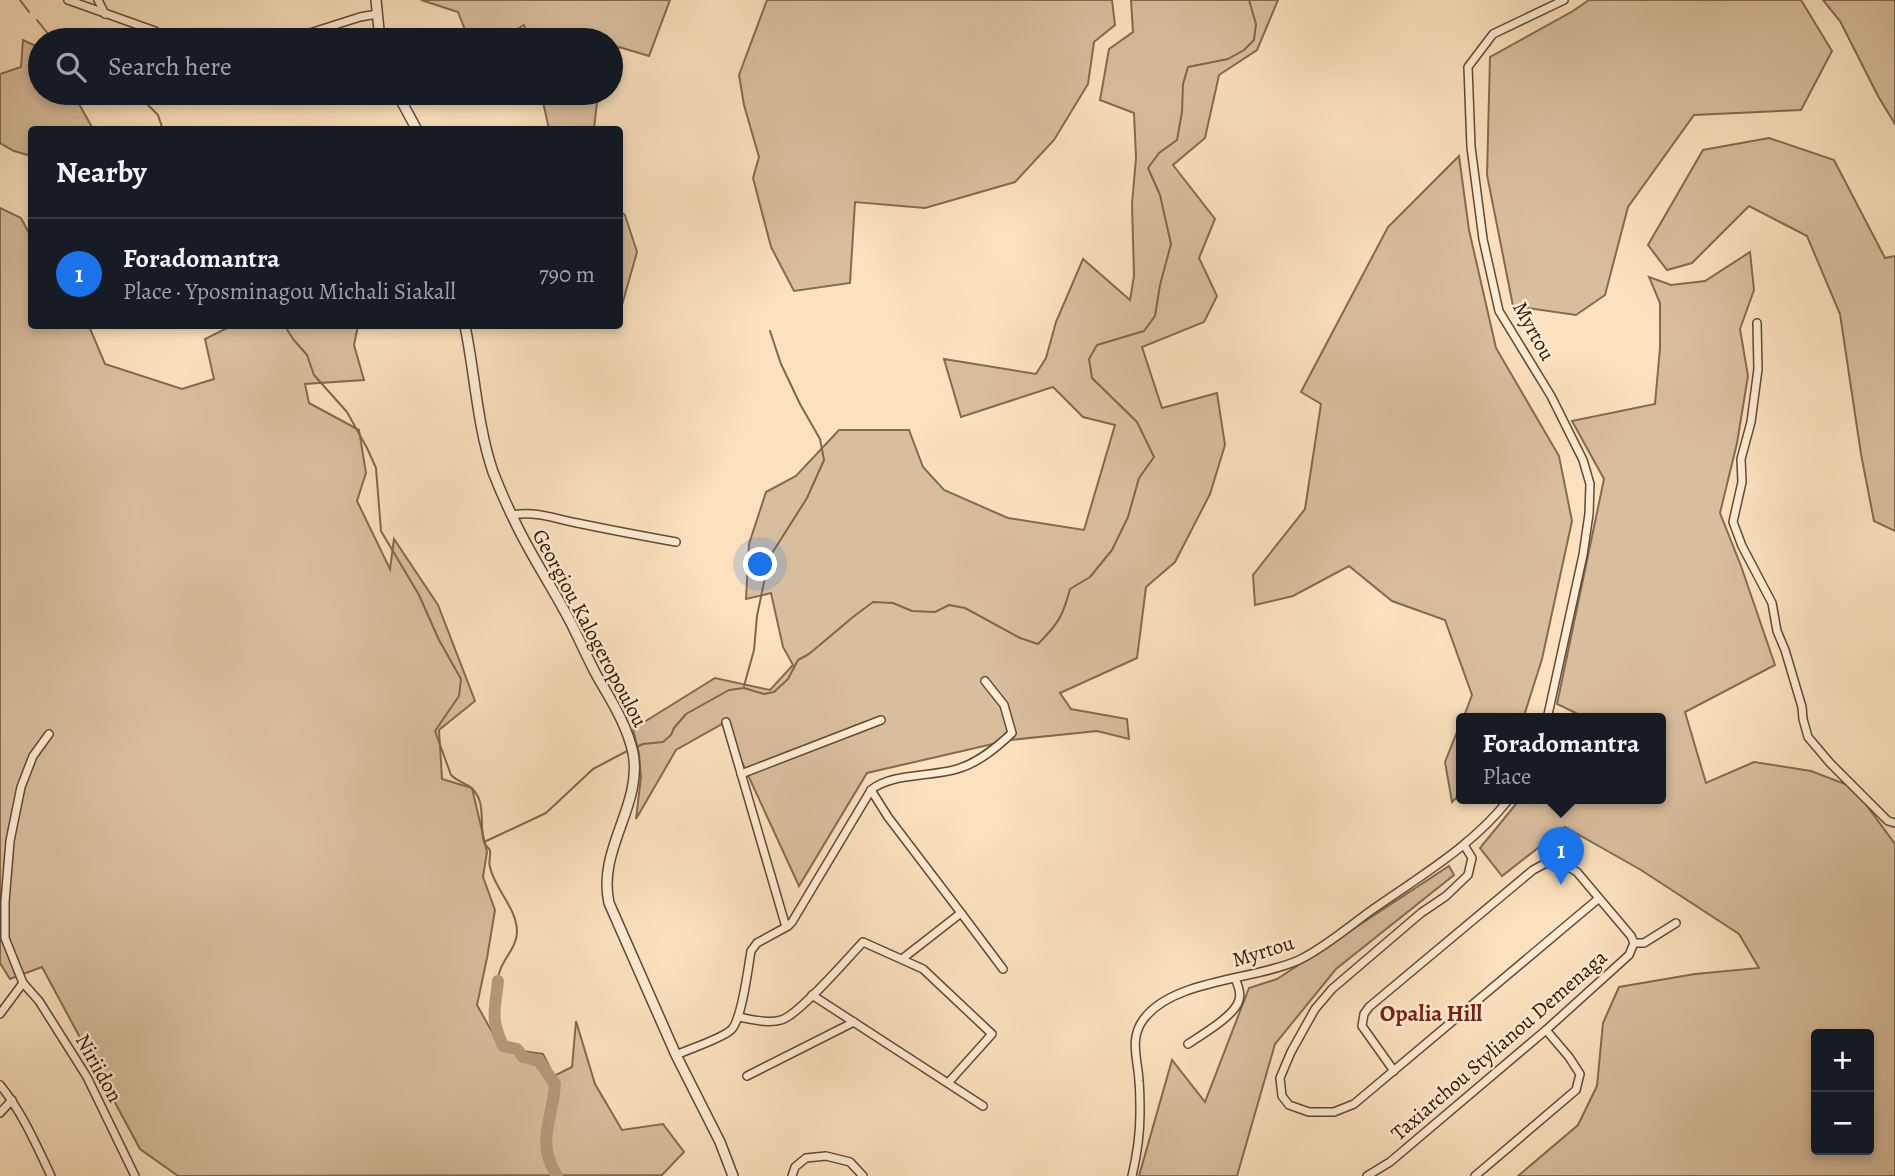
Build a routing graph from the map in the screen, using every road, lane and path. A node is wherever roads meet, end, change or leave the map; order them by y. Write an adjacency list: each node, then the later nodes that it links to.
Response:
1 (68, 0): 5 (street)
2 (98, 0): 5 (street)
3 (376, 0): 6 (street)
4 (1564, 0): 17 (street, Myrtou)
5 (104, 14): 7 (street)
6 (377, 14): 8 (street); 9 (street)
7 (146, 28)
8 (326, 28)
9 (379, 28)
10 (403, 105): 11 (street)
11 (415, 126)
12 (1757, 323): 24 (street)
13 (466, 329): 14 (street, Georgiou Kalogeropoulou)
14 (512, 515): 15 (street); 41 (street, Georgiou Kalogeropoulou)
15 (676, 542)
16 (985, 681): 22 (street)
17 (1548, 713)
18 (881, 720): 21 (street)
19 (726, 722): 21 (street)
20 (49, 734): 34 (street, Niriidon)
21 (741, 774): 29 (street)
22 (871, 790): 27 (street); 29 (street)
23 (1505, 804): 25 (street, Myrtou)
24 (1895, 824)
25 (1464, 845): 33 (street, Myrtou); 42 (street)
26 (1598, 899): 30 (street, Taxiarchou Stylianou Demenaga); 42 (street); 42 (street, Taxiarchou Stylianou Demenaga)
27 (961, 914): 31 (street); 32 (street)
28 (1676, 923): 30 (street)
29 (786, 927): 37 (street)
30 (1634, 943): 39 (street, Taxiarchou Stylianou Demenaga)
31 (902, 959): 35 (street); 44 (street)
32 (1003, 969)
33 (1235, 978): 40 (street); 54 (street, Myrtou)
34 (23, 983): 36 (street); 50 (street, Niriidon)
35 (812, 995): 37 (street); 38 (street)
36 (0, 1013)
37 (738, 1017): 41 (street)
38 (854, 1022): 43 (street); 44 (street)
39 (1546, 1030): 55 (street, Taxiarchou Stylianou Demenaga); 56 (street)
40 (1188, 1044)
41 (676, 1055): 51 (street, Georgiou Kalogeropoulou)
42 (1394, 1071)
43 (747, 1076)
44 (948, 1083): 47 (street)
45 (0, 1085): 46 (street)
46 (12, 1100): 48 (street); 49 (street)
47 (983, 1106)
48 (0, 1113)
49 (51, 1176)
50 (135, 1176)
51 (733, 1176)
52 (792, 1176): 53 (street)
53 (863, 1176)
54 (1132, 1176)
55 (1367, 1176)
56 (1475, 1176)

